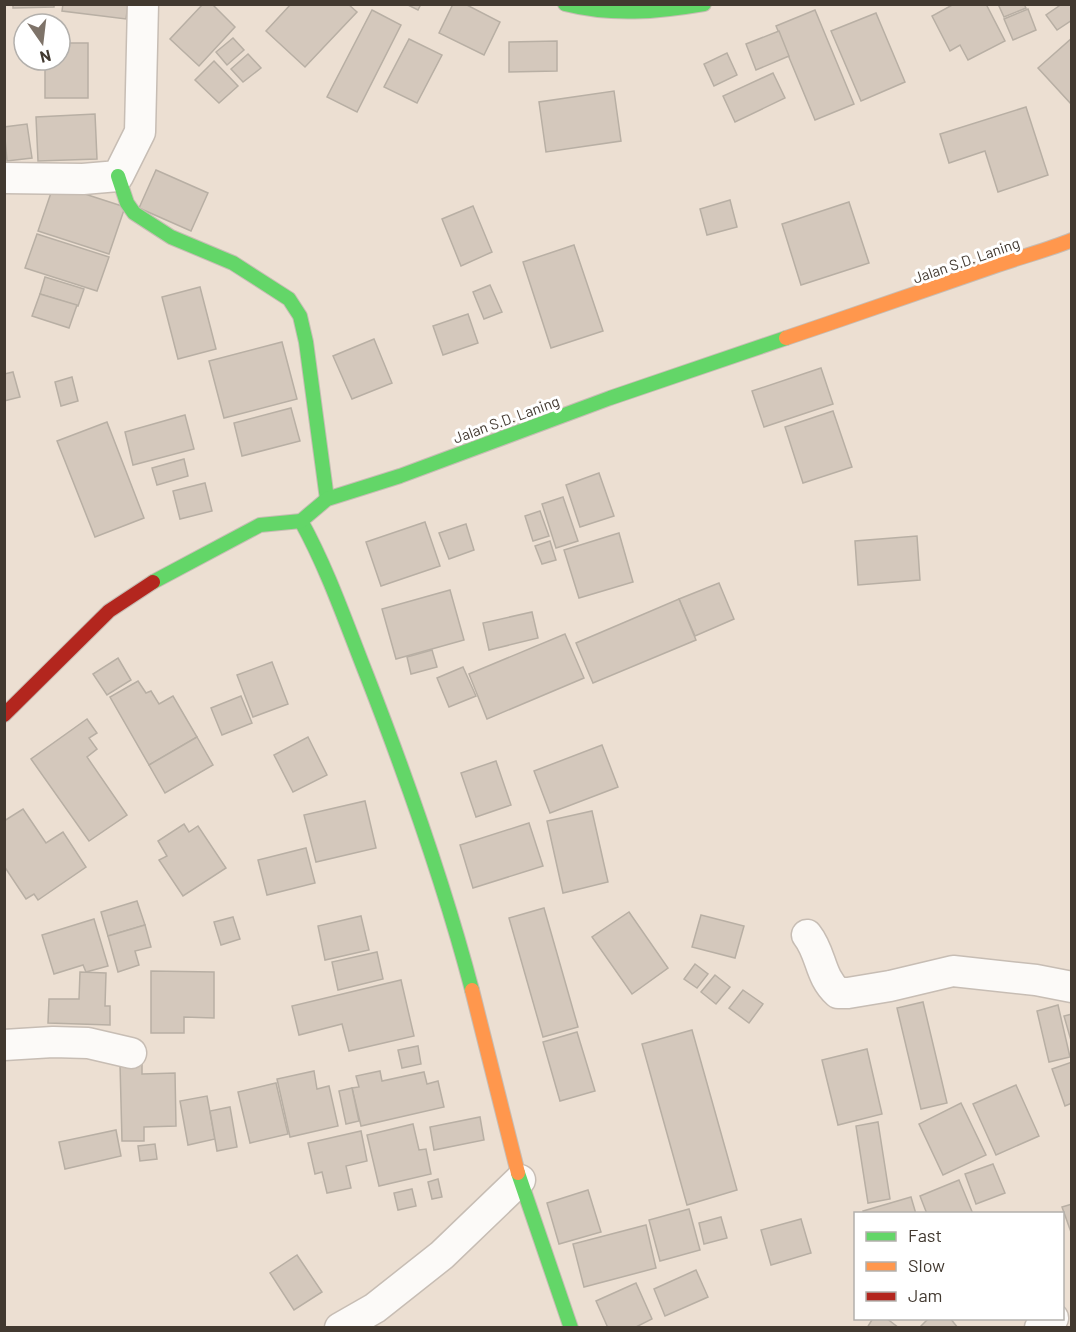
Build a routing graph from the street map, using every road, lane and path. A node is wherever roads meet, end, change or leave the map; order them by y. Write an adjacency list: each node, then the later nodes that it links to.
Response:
1 (143, 4): 5 (street)
2 (565, 4): 4 (street)
3 (704, 4): 4 (street)
4 (672, 7)
5 (118, 176): 6 (street); 8 (street)
6 (4, 178)
7 (1071, 240): 8 (street, Jalan S.D. Laning)
8 (327, 499): 9 (street, Jalan S.D. Laning)
9 (300, 520): 10 (street); 15 (street)
10 (4, 715)
11 (807, 935): 12 (street)
12 (1071, 987)
13 (4, 1045): 14 (street)
14 (131, 1053)
15 (520, 1180): 16 (street); 17 (street)
16 (340, 1328)
17 (571, 1328)

